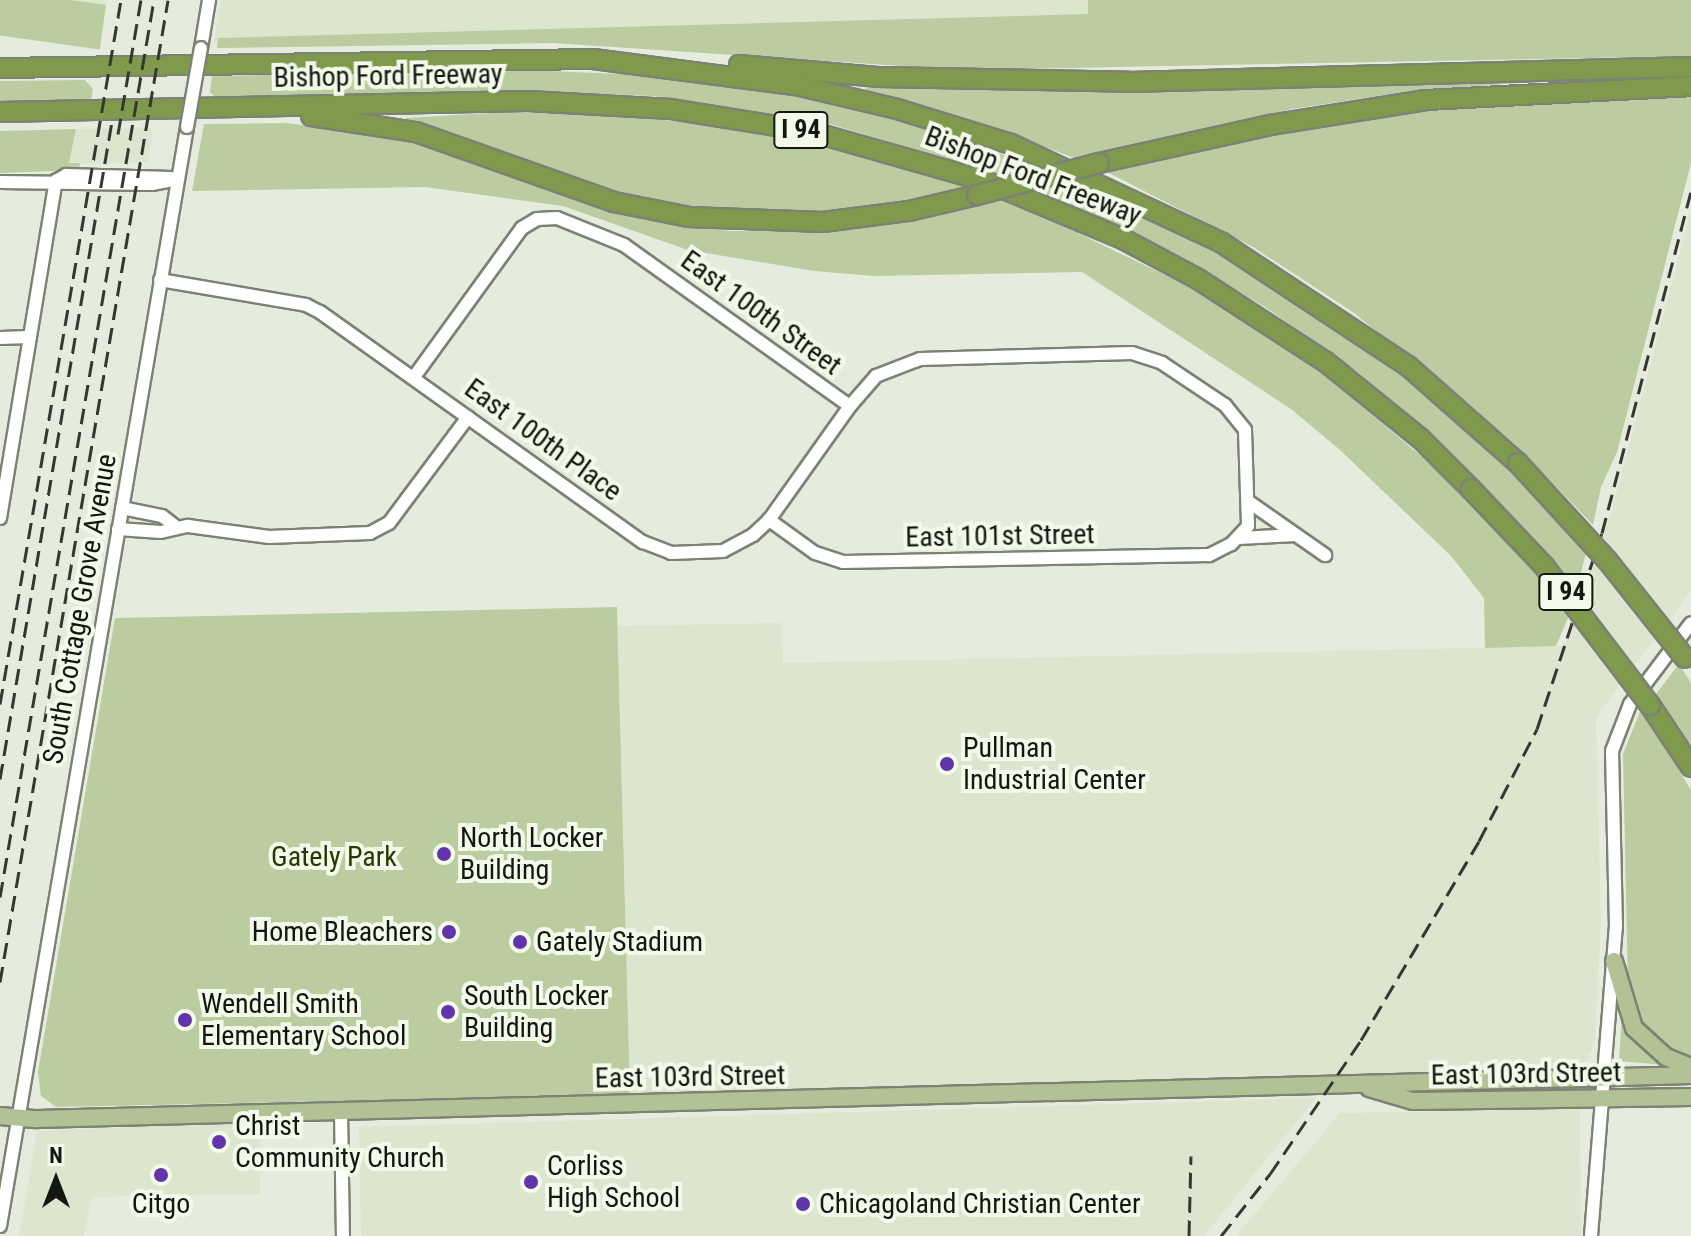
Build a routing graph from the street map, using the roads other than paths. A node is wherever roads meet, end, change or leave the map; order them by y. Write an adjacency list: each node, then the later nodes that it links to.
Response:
1 (209, 0): 8 (street, South Cottage Grove Avenue, bridge)
2 (593, 59): 3 (highway); 4 (highway, Bishop Ford Freeway / I 94); 28 (highway, Bishop Ford Freeway / I 94, bridge)
3 (1691, 67)
4 (0, 68)
5 (1691, 86): 7 (highway, bridge)
6 (0, 112): 7 (highway, Bishop Ford Freeway / I 94)
7 (32, 112): 29 (highway, Bishop Ford Freeway / I 94, bridge)
8 (178, 179): 9 (street); 11 (street, South Cottage Grove Avenue)
9 (56, 181): 10 (street); 12 (street)
10 (0, 182)
11 (160, 280): 14 (street, East 100th Place); 19 (street, South Cottage Grove Avenue)
12 (30, 337): 13 (street); 17 (street)
13 (0, 338)
14 (414, 377): 15 (street, East 100th Street); 16 (street, East 100th Place)
15 (850, 406): 18 (street, East 100th Street); 21 (street, East 100th Place)
16 (468, 417): 21 (street, East 100th Place); 22 (street)
17 (2, 494): 20 (street)
18 (1249, 502): 24 (street); 25 (street)
19 (122, 508): 22 (street); 23 (street, South Cottage Grove Avenue)
20 (0, 518)
21 (769, 520): 25 (street, East 101st Street)
22 (175, 526): 23 (street)
23 (118, 529): 39 (street, South Cottage Grove Avenue)
24 (1297, 535): 25 (street, East 101st Street); 26 (street)
25 (1239, 538)
26 (1325, 555)
27 (1691, 623): 30 (street)
28 (1688, 662)
29 (1691, 767)
30 (1614, 961): 31 (main road); 33 (street)
31 (1691, 1067)
32 (1691, 1075): 33 (main road, East 103rd Street)
33 (1603, 1076): 34 (main road, East 103rd Street); 36 (street)
34 (1363, 1086): 36 (main road, East 103rd Street); 37 (main road, East 103rd Street)
35 (1691, 1097): 36 (main road, East 103rd Street)
36 (1603, 1099): 43 (street)
37 (341, 1112): 39 (main road, East 103rd Street); 42 (street)
38 (0, 1116): 39 (main road, East 103rd Street)
39 (18, 1120): 40 (main road, East 103rd Street); 41 (street, South Cottage Grove Avenue)
40 (0, 1127)
41 (0, 1226)
42 (343, 1236)
43 (1591, 1236)

